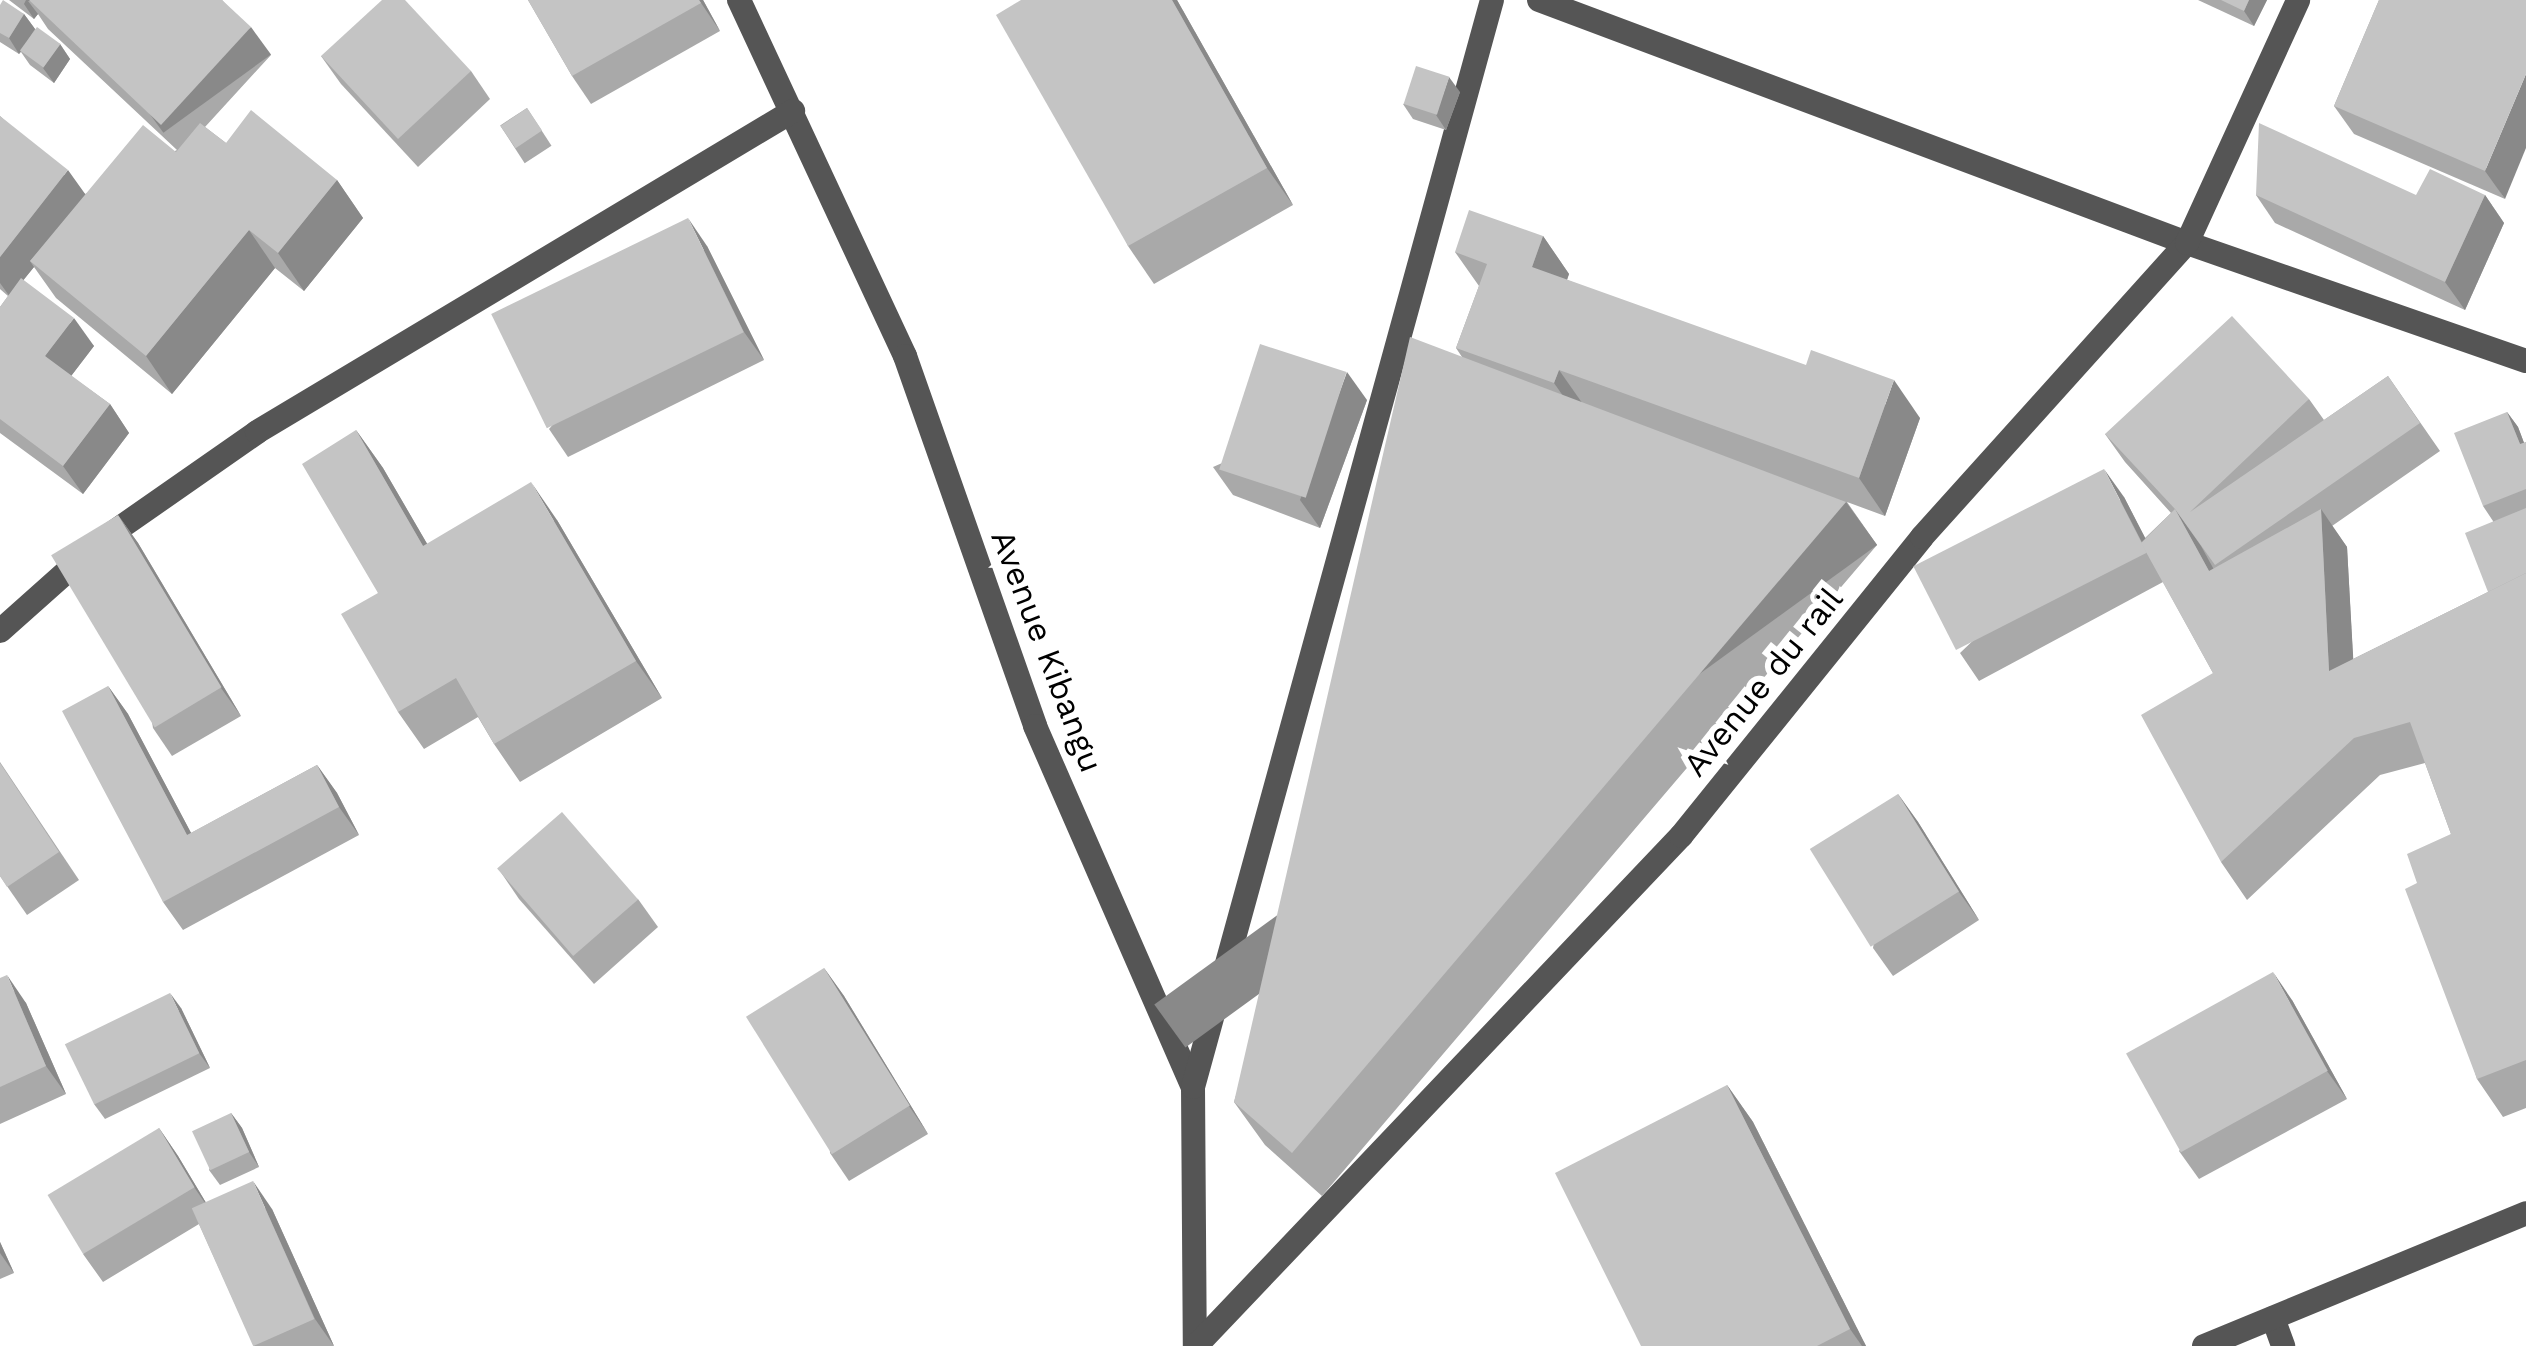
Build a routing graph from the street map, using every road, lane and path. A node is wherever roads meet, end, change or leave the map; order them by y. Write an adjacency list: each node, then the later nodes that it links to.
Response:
1 (740, 0): 5 (street, Avenue Kibangu)
2 (1492, 0): 9 (street)
3 (1539, 0): 6 (street)
4 (2298, 0): 6 (street, Avenue du rail)
5 (793, 111): 8 (street); 9 (street, Avenue Kibangu)
6 (2187, 243): 7 (street); 12 (street, Avenue du rail)
7 (2526, 361)
8 (0, 631)
9 (1193, 1087): 12 (street, Avenue Kibangu)
10 (2526, 1213): 11 (street)
11 (2273, 1318): 13 (street); 14 (street)
12 (1195, 1346)
13 (2204, 1346)
14 (2282, 1346)

